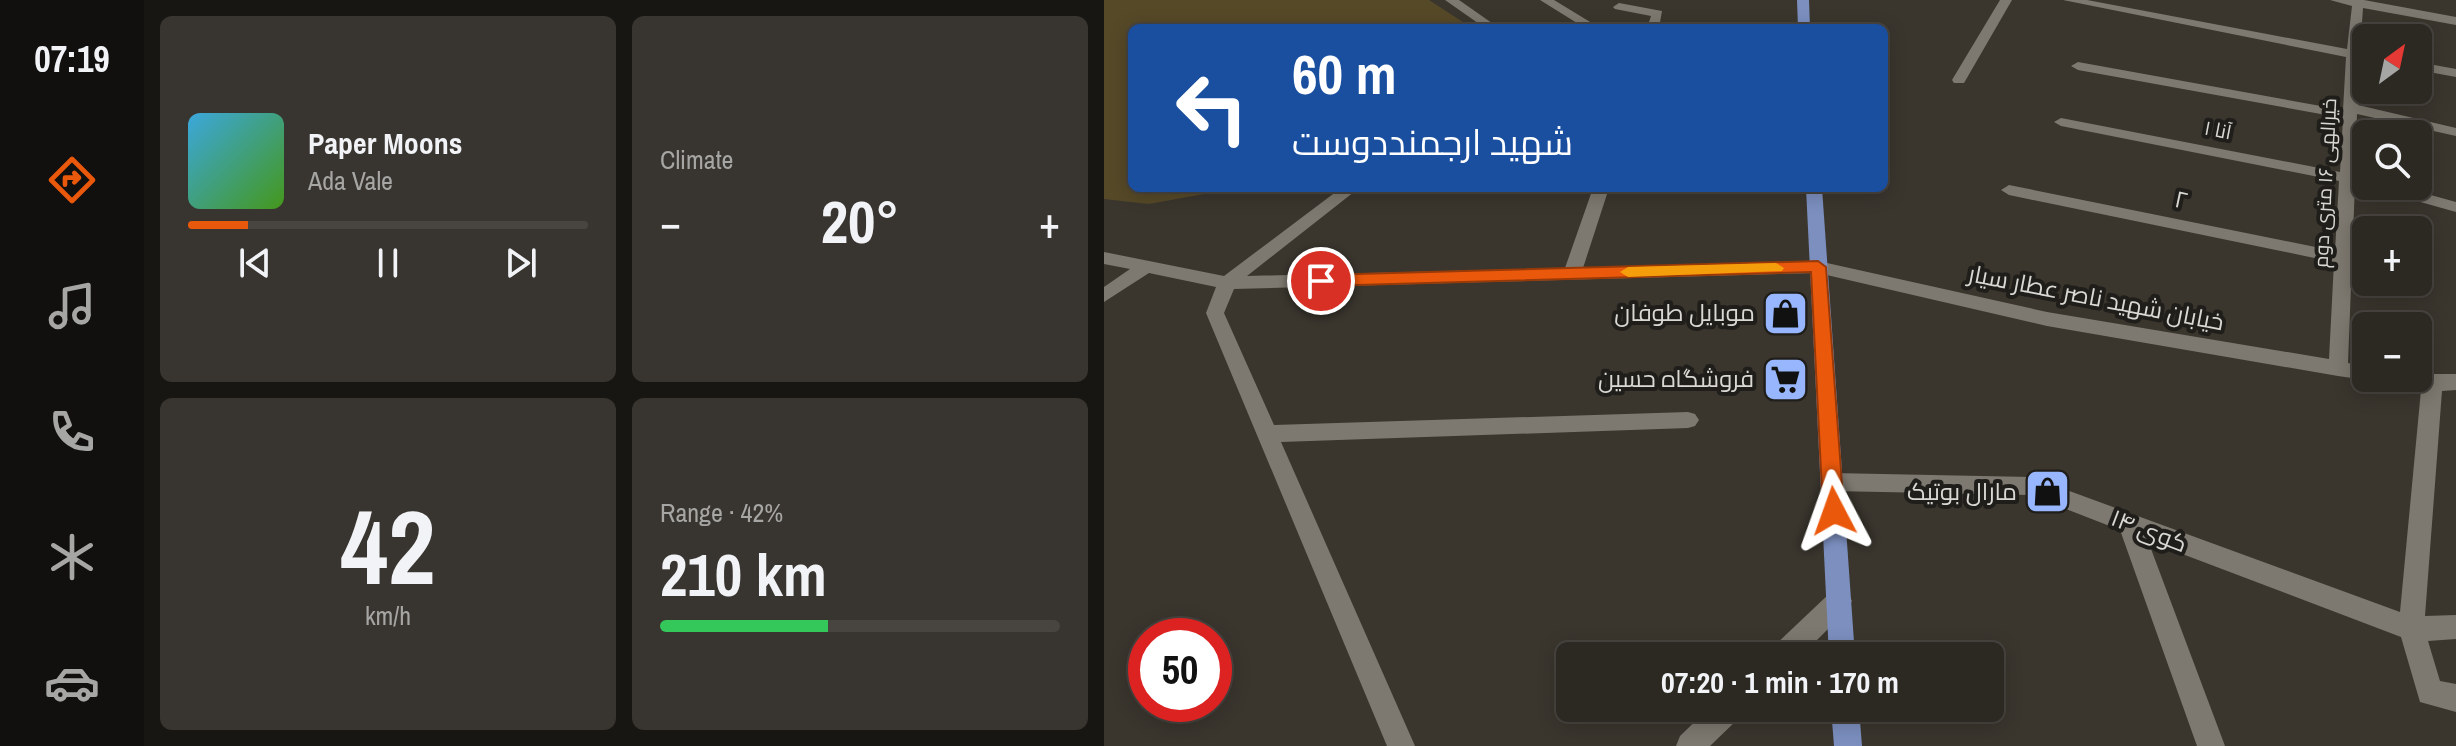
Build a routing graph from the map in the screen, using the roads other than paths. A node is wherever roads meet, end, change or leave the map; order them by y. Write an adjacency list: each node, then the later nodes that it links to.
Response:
1 (1451, 0): 10 (street)
2 (1546, 0): 11 (street)
3 (1803, 0): 14 (main road)
4 (2006, 0): 20 (street)
5 (2069, 0): 16 (street)
6 (2336, 0): 7 (street)
7 (2358, 2): 9 (street); 15 (street, خیرالهی ۱۶ متری دوم)
8 (1622, 4): 12 (street); 13 (street)
9 (2456, 21)
10 (1487, 24)
11 (1587, 24)
12 (1599, 24)
13 (1654, 24)
14 (1804, 24)
15 (2358, 24)
16 (2352, 54)
17 (2078, 66): 22 (street)
18 (2432, 69): 19 (street)
19 (2456, 73)
20 (1959, 80)
21 (2352, 99): 22 (street, خیرالهی ۱۶ متری دوم)
22 (2350, 112): 24 (street); 25 (street, خیرالهی ۱۶ متری دوم)
23 (2061, 122): 25 (street, آنا ۱)
24 (2456, 132)
25 (2347, 177): 26 (street, آنا ۱); 34 (street, خیرالهی ۱۶ متری دوم)
26 (2352, 178)
27 (2009, 190): 34 (street, ۲)
28 (1346, 192): 38 (street)
29 (1600, 192): 37 (street)
30 (1814, 192): 36 (main road)
31 (2431, 200): 32 (street)
32 (2456, 207)
33 (1104, 258): 35 (street, خیابان شهید ناصر عطار سیار)
34 (2343, 258): 40 (street, خیرالهی ۱۶ متری دوم)
35 (1145, 267): 38 (street, خیابان شهید ناصر عطار سیار); 39 (street)
36 (1818, 267): 37 (street, خیابان شهید ناصر عطار سیار); 40 (street, خیابان شهید ناصر عطار سیار); 47 (main road)
37 (1572, 274): 38 (street, خیابان شهید ناصر عطار سیار)
38 (1227, 283): 46 (street)
39 (1104, 296)
40 (2338, 369): 41 (street, خیابان شهید ناصر عطار سیار)
41 (2352, 371)
42 (2456, 382): 43 (street)
43 (2432, 384)
44 (2431, 392): 51 (street)
45 (1688, 420): 46 (street)
46 (1268, 434): 57 (street)
47 (1832, 482): 48 (street, کوی ۱۴); 49 (main road)
48 (2130, 524): 51 (street, کوی ۱۴); 60 (street)
49 (1839, 601): 52 (street); 53 (main road)
50 (2456, 627): 51 (street, کوی ۱۴)
51 (2411, 629): 54 (street)
52 (1797, 642)
53 (1841, 642)
54 (2456, 698)
55 (1715, 722): 58 (street)
56 (1846, 722): 59 (main road)
57 (1401, 746)
58 (1690, 746)
59 (1848, 746)
60 (2211, 746)

